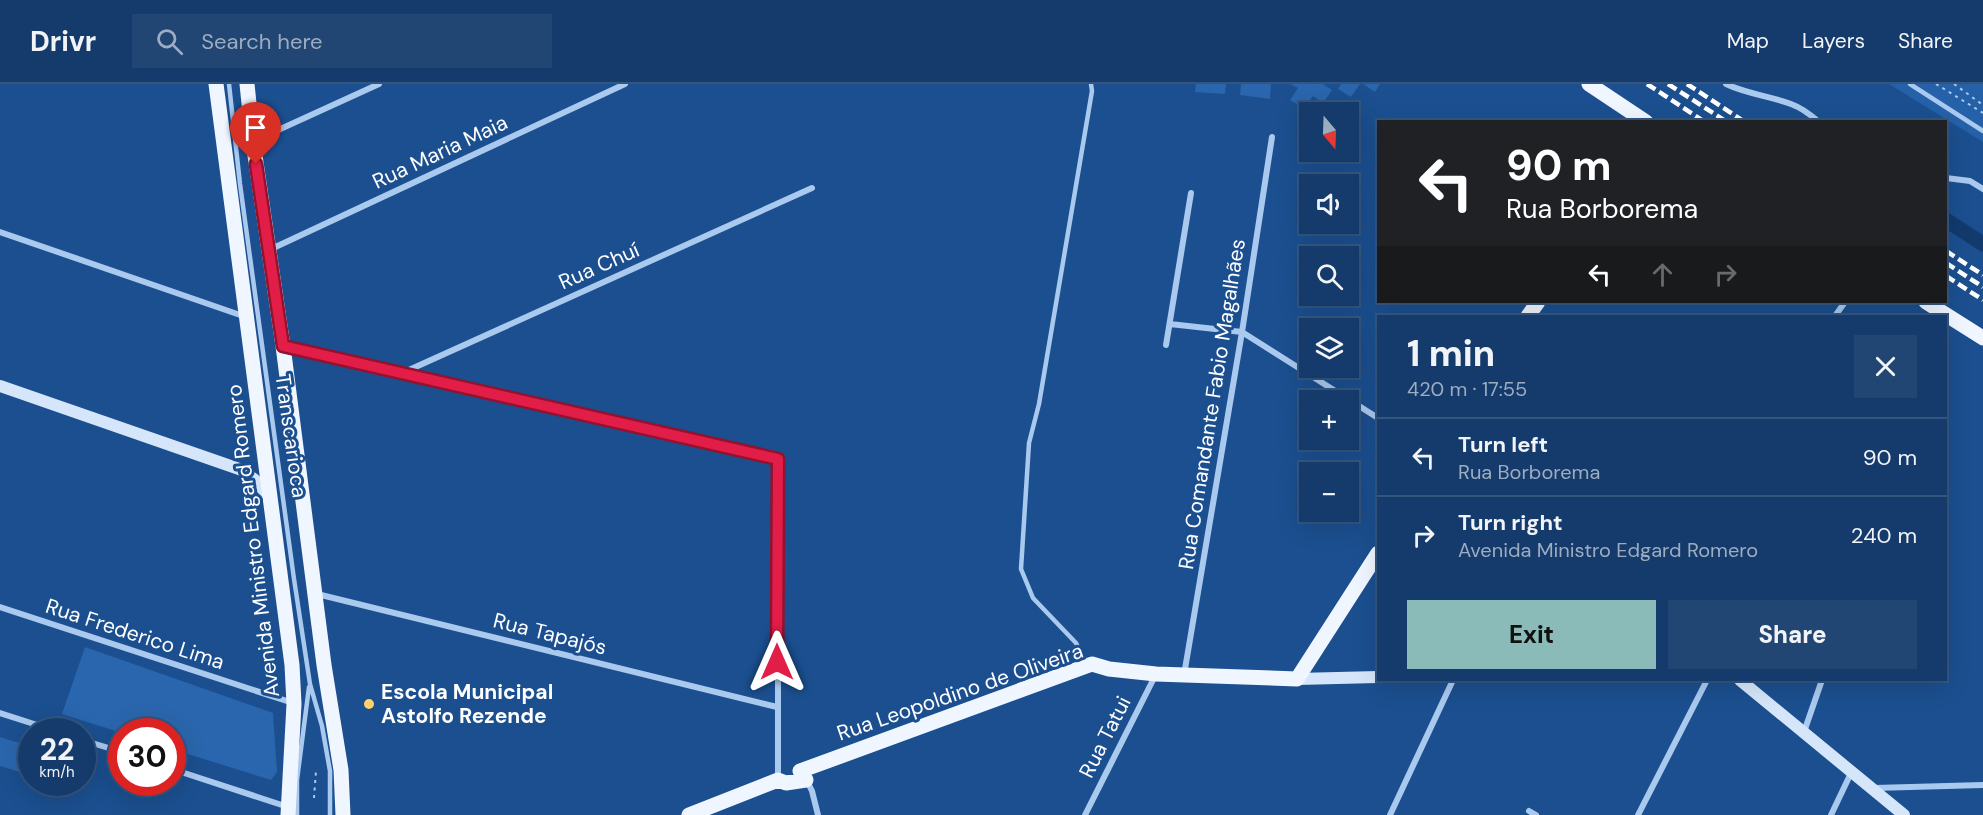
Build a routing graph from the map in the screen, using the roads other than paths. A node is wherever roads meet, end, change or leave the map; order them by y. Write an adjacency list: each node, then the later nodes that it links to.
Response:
1 (216, 84): 23 (main road, Avenida Ministro Edgard Romero)
2 (229, 84): 46 (lane, Transcarioca)
3 (247, 84): 14 (main road)
4 (379, 84): 14 (street)
5 (625, 84): 20 (street, Rua Maria Maia)
6 (1091, 84): 37 (lane)
7 (1589, 84): 10 (main road)
8 (1726, 84): 11 (street)
9 (1910, 84): 12 (lane)
10 (1643, 120)
11 (1818, 120)
12 (1983, 131)
13 (1272, 137): 26 (street, Rua Comandante Fabio Magalhães)
14 (253, 142): 20 (main road)
15 (1947, 178): 17 (street)
16 (812, 188): 30 (street, Rua Chuí)
17 (1983, 189)
18 (1191, 193): 25 (street)
19 (0, 232): 23 (street)
20 (268, 250): 29 (main road)
21 (1927, 303): 22 (main road)
22 (1943, 315)
23 (247, 317): 33 (main road, Avenida Ministro Edgard Romero)
24 (1947, 317): 27 (main road)
25 (1170, 324): 26 (street); 28 (street)
26 (1242, 332): 32 (street); 39 (street, Rua Comandante Fabio Magalhães)
27 (1983, 338)
28 (1166, 345)
29 (283, 346): 30 (street); 35 (main road)
30 (400, 374): 48 (street)
31 (0, 386): 33 (main road)
32 (1377, 417)
33 (271, 499): 47 (main road, Avenida Ministro Edgard Romero)
34 (1377, 554): 41 (main road)
35 (315, 594): 48 (street, Rua Tapajós); 62 (main road)
36 (0, 607): 47 (street, Rua Frederico Lima)
37 (1092, 664): 38 (main road, Rua Leopoldino de Oliveira); 55 (main road, Rua Leopoldino de Oliveira)
38 (1156, 674): 39 (main road, Rua Leopoldino de Oliveira); 65 (street, Rua Tatui)
39 (1184, 675): 41 (main road, Rua Leopoldino de Oliveira)
40 (1377, 677): 41 (main road, Rua Leopoldino de Oliveira)
41 (1298, 679)
42 (1453, 681): 66 (street)
43 (1706, 681): 68 (street)
44 (1741, 681): 51 (main road)
45 (1822, 681): 51 (street)
46 (309, 684): 59 (lane, Transcarioca); 61 (lane, Transcarioca)
47 (294, 704): 59 (main road, Avenida Ministro Edgard Romero)
48 (777, 707): 54 (street)
49 (0, 713): 50 (street)
50 (18, 719)
51 (1804, 732): 52 (main road)
52 (1851, 772): 57 (main road); 69 (street)
53 (186, 774): 59 (street)
54 (778, 780): 55 (main road); 63 (main road)
55 (806, 780): 64 (street)
56 (1983, 785): 57 (street)
57 (1871, 788): 60 (main road)
58 (1529, 811): 67 (street)
59 (288, 813)
60 (1898, 813)
61 (330, 815)
62 (343, 815)
63 (689, 815)
64 (818, 815)
65 (1085, 815)
66 (1390, 815)
67 (1536, 815)
68 (1638, 815)
69 (1830, 815)

